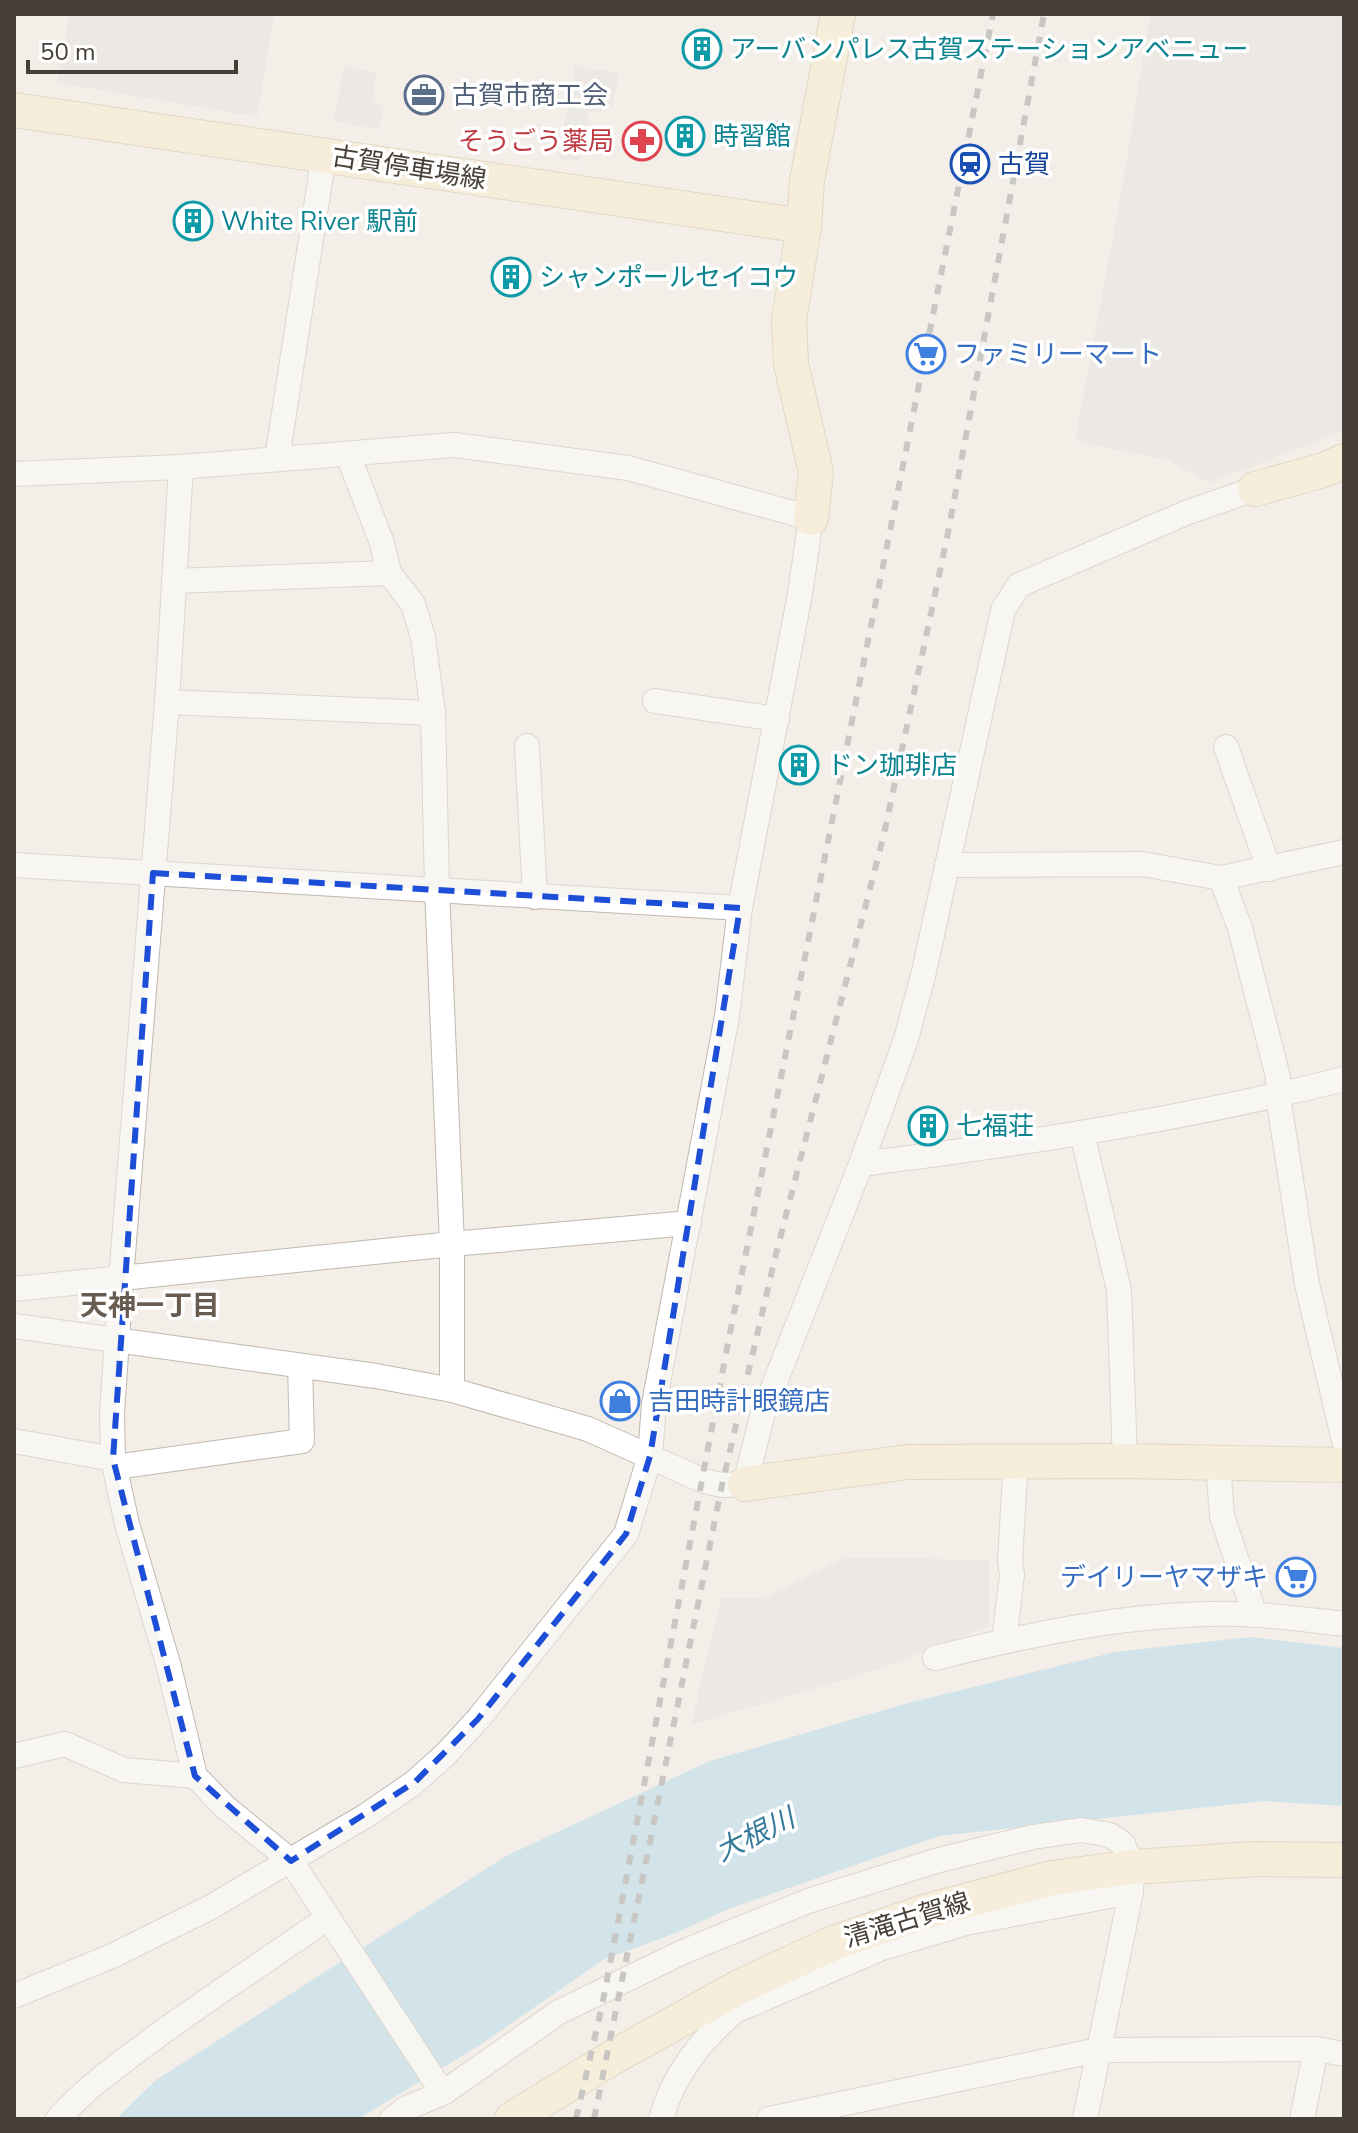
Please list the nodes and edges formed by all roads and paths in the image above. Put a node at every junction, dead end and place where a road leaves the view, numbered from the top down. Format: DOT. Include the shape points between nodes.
graph roads {
  1 [pos="838,14"];
  2 [pos="14,110"];
  3 [pos="324,155"];
  4 [pos="804,226"];
  5 [pos="348,455"];
  6 [pos="277,459"];
  7 [pos="1344,461"];
  8 [pos="181,467"];
  9 [pos="14,474"];
  10 [pos="1255,489"];
  11 [pos="811,518"];
  12 [pos="389,573"];
  13 [pos="174,581"];
  14 [pos="655,701"];
  15 [pos="167,702"];
  16 [pos="433,713"];
  17 [pos="777,719"];
  18 [pos="527,746"];
  19 [pos="1226,747"];
  20 [pos="1344,852"];
  21 [pos="14,865"];
  22 [pos="947,865"];
  23 [pos="1269,869"];
  24 [pos="153,873"];
  25 [pos="1221,878"];
  26 [pos="437,888"];
  27 [pos="535,897"];
  28 [pos="740,908"];
  29 [pos="1344,1079"];
  30 [pos="1278,1096"];
  31 [pos="1082,1133"];
  32 [pos="861,1164"];
  33 [pos="689,1223"];
  34 [pos="452,1244"];
  35 [pos="121,1279"];
  36 [pos="14,1289"];
  37 [pos="14,1326"];
  38 [pos="118,1340"];
  39 [pos="300,1366"];
  40 [pos="452,1390"];
  41 [pos="14,1441"];
  42 [pos="1344,1441"];
  43 [pos="650,1456"];
  44 [pos="1016,1461"];
  45 [pos="1125,1461"];
  46 [pos="114,1463"];
  47 [pos="1218,1463"];
  48 [pos="1344,1465"];
  49 [pos="745,1484"];
  50 [pos="1255,1615"];
  51 [pos="1344,1624"];
  52 [pos="1004,1641"];
  53 [pos="935,1658"];
  54 [pos="14,1756"];
  55 [pos="195,1776"];
  56 [pos="1344,1860"];
  57 [pos="291,1861"];
  58 [pos="1132,1880"];
  59 [pos="328,1918"];
  60 [pos="14,1996"];
  61 [pos="1316,2049"];
  62 [pos="1098,2050"];
  63 [pos="1344,2054"];
  64 [pos="437,2085"];
  65 [pos="873,2108"];
  66 [pos="58,2119"];
  67 [pos="392,2119"];
  68 [pos="512,2119"];
  69 [pos="661,2119"];
  70 [pos="769,2119"];
  71 [pos="1085,2119"];
  72 [pos="1302,2119"];
  1 -- 4 [label="main road" via="807,181"];
  2 -- 3 [label="main road, 古賀停車場線"];
  3 -- 4 [label="main road, 古賀停車場線"];
  3 -- 6 [label="street"];
  4 -- 11 [label="main road" via="789,320 791,364 816,472"];
  5 -- 6 [label="street"];
  5 -- 11 [label="street" via="454,445 489,448 628,468"];
  5 -- 12 [label="street"];
  6 -- 8 [label="street"];
  7 -- 10 [label="main road"];
  8 -- 9 [label="street"];
  8 -- 13 [label="street"];
  10 -- 22 [label="street" via="1019,585 1003,610"];
  11 -- 17 [label="street"];
  12 -- 13 [label="street"];
  12 -- 16 [label="street" via="413,604"];
  13 -- 15 [label="street"];
  14 -- 17 [label="street"];
  15 -- 16 [label="street"];
  15 -- 24 [label="street"];
  16 -- 26 [label="street"];
  17 -- 28 [label="street"];
  18 -- 27 [label="street"];
  19 -- 23 [label="street"];
  20 -- 23 [label="street"];
  21 -- 24 [label="street"];
  22 -- 25 [label="street" via="1142,864"];
  22 -- 32 [label="street" via="906,1039"];
  23 -- 25 [label="street"];
  24 -- 26 [label="street"];
  24 -- 35 [label="street"];
  25 -- 30 [label="street" via="1240,928 1278,1077"];
  26 -- 27 [label="street"];
  26 -- 34 [label="street"];
  27 -- 28 [label="street"];
  28 -- 33 [label="street" via="727,1016"];
  29 -- 30 [label="street"];
  30 -- 31 [label="street"];
  30 -- 42 [label="street" via="1307,1284"];
  31 -- 32 [label="street"];
  31 -- 45 [label="street" via="1119,1290"];
  32 -- 49 [label="street" via="763,1413"];
  33 -- 34 [label="street"];
  33 -- 43 [label="street" via="654,1404"];
  34 -- 35 [label="street"];
  34 -- 40 [label="street"];
  35 -- 36 [label="street"];
  35 -- 38 [label="street"];
  37 -- 38 [label="street"];
  38 -- 39 [label="street"];
  38 -- 46 [label="street"];
  39 -- 40 [label="street"];
  39 -- 46 [label="street" via="302,1441"];
  40 -- 43 [label="street" via="588,1429"];
  41 -- 46 [label="street"];
  43 -- 49 [label="street" via="704,1481"];
  43 -- 57 [label="street" via="626,1534 478,1719 415,1782"];
  44 -- 45 [label="main road"];
  44 -- 49 [label="main road" via="908,1462"];
  44 -- 52 [label="street"];
  45 -- 47 [label="main road"];
  46 -- 55 [label="street"];
  47 -- 48 [label="main road"];
  47 -- 50 [label="street" via="1222,1516"];
  50 -- 51 [label="street"];
  50 -- 52 [label="street" via="1117,1620"];
  52 -- 53 [label="street"];
  54 -- 55 [label="street" via="65,1744 124,1770"];
  55 -- 57 [label="street"];
  56 -- 58 [label="main road, 清滝古賀線" via="1255,1859"];
  57 -- 59 [label="street"];
  57 -- 60 [label="street" via="112,1956"];
  58 -- 62 [label="street"];
  58 -- 64 [label="street" via="1123,1844 1110,1835 1081,1830 939,1860 808,1901 685,1951 559,2012"];
  58 -- 68 [label="main road, 清滝古賀線" via="1052,1878 836,1942 728,1994"];
  58 -- 69 [label="street" via="882,1948 735,2011 687,2062"];
  59 -- 64 [label="street"];
  59 -- 66 [label="street" via="131,2055"];
  61 -- 62 [label="street"];
  61 -- 63 [label="street"];
  61 -- 72 [label="street"];
  62 -- 65 [label="street"];
  62 -- 71 [label="street"];
  64 -- 67 [label="street"];
  65 -- 70 [label="street"];
}
